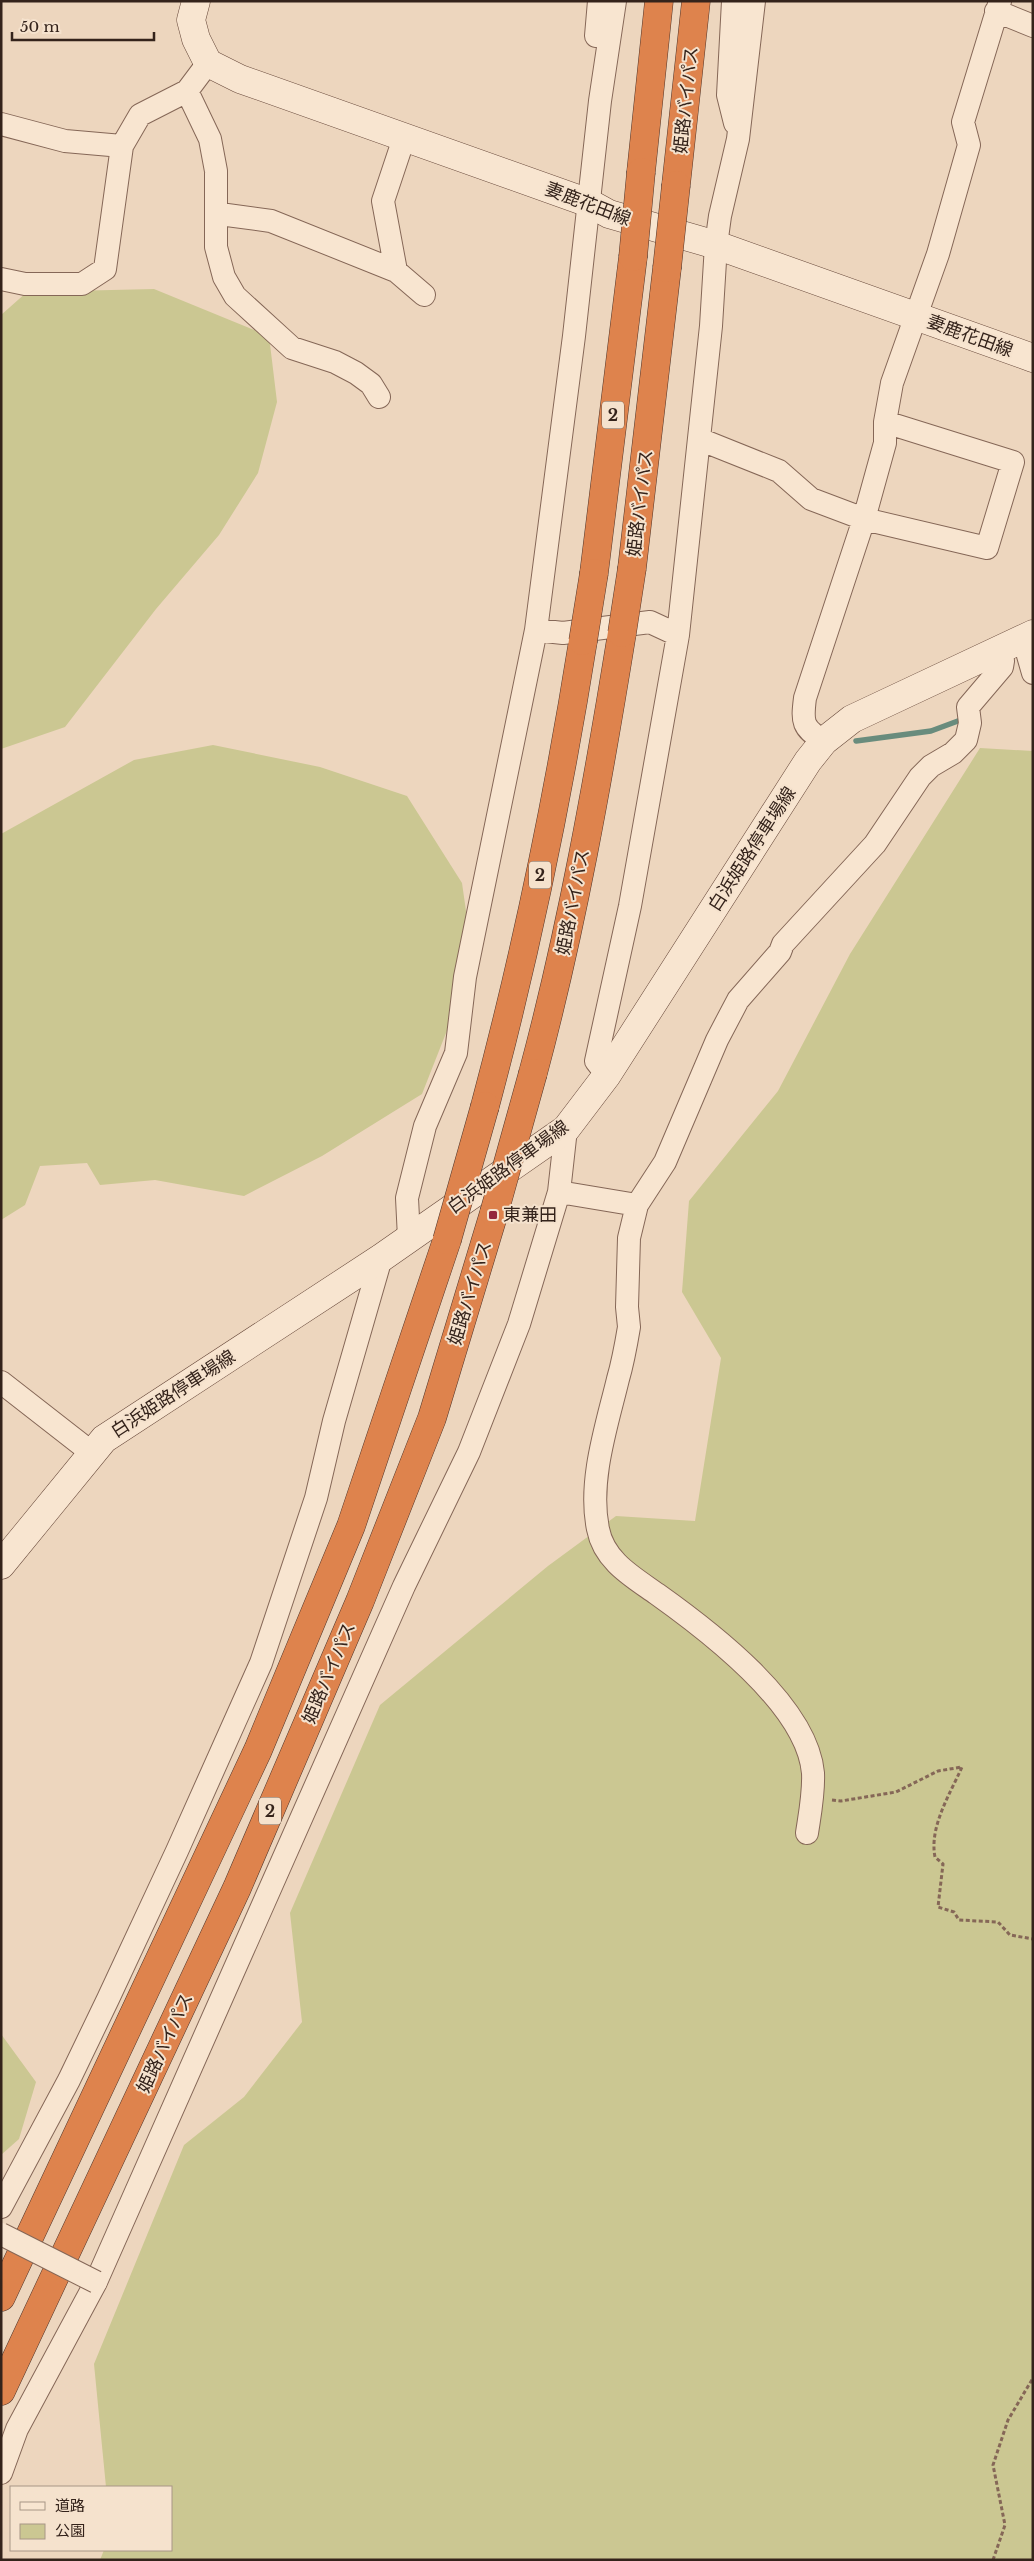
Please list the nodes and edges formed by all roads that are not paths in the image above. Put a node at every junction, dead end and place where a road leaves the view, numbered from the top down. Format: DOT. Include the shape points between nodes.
graph roads {
  1 [pos="196,1"];
  2 [pos="599,1"];
  3 [pos="616,1"];
  4 [pos="659,1"];
  5 [pos="696,1"];
  6 [pos="733,1"];
  7 [pos="754,1"];
  8 [pos="998,6"];
  9 [pos="1033,26"];
  10 [pos="208,63"];
  11 [pos="186,91"];
  12 [pos="600,101"];
  13 [pos="1,124"];
  14 [pos="404,138"];
  15 [pos="738,139"];
  16 [pos="122,146"];
  17 [pos="589,203"];
  18 [pos="227,215"];
  19 [pos="716,246"];
  20 [pos="396,271"];
  21 [pos="1,279"];
  22 [pos="424,295"];
  23 [pos="916,316"];
  24 [pos="1033,358"];
  25 [pos="379,397"];
  26 [pos="885,422"];
  27 [pos="699,439"];
  28 [pos="864,519"];
  29 [pos="536,630"];
  30 [pos="678,635"];
  31 [pos="999,650"];
  32 [pos="1029,653"];
  33 [pos="824,741"];
  34 [pos="608,1075"];
  35 [pos="566,1129"];
  36 [pos="559,1192"];
  37 [pos="638,1205"];
  38 [pos="409,1238"];
  39 [pos="381,1258"];
  40 [pos="1,1382"];
  41 [pos="92,1453"];
  42 [pos="1,1565"];
  43 [pos="807,1833"];
  44 [pos="1,2206"];
  45 [pos="1,2234"];
  46 [pos="96,2282"];
  47 [pos="1,2297"];
  48 [pos="1,2390"];
  49 [pos="1,2472"];
  1 -- 10 [label="main road" via="191,20"];
  2 -- 12 [label="street" via="593,56"];
  3 -- 12 [label="street"];
  4 -- 47 [label="highway, 姫路バイパス / 2, bridge" via="594,573 565,754 515,994 447,1240 351,1526 258,1750"];
  5 -- 48 [label="highway, 姫路バイパス / 2, bridge" via="632,568 602,755 558,982 494,1213 432,1418 360,1601 237,1888"];
  6 -- 15 [label="street" via="728,95"];
  7 -- 15 [label="street"];
  8 -- 9 [label="street"];
  8 -- 23 [label="street" via="963,122 969,145 938,254"];
  10 -- 11 [label="street"];
  10 -- 14 [label="main road, 妻鹿花田線" via="240,80"];
  11 -- 16 [label="street" via="140,115"];
  11 -- 25 [label="street" via="210,139 216,171 216,247 224,278 235,296 292,348 335,362 371,384"];
  12 -- 17 [label="street"];
  13 -- 16 [label="street" via="65,141"];
  14 -- 17 [label="main road, 妻鹿花田線"];
  14 -- 20 [label="street" via="382,201"];
  15 -- 19 [label="street"];
  16 -- 21 [label="street" via="105,269 82,284 25,284"];
  17 -- 19 [label="main road, 妻鹿花田線" via="609,214"];
  17 -- 29 [label="street"];
  18 -- 20 [label="street" via="271,221"];
  19 -- 23 [label="main road, 妻鹿花田線"];
  19 -- 27 [label="street"];
  20 -- 22 [label="street"];
  23 -- 24 [label="main road, 妻鹿花田線"];
  23 -- 26 [label="street" via="892,383"];
  26 -- 28 [label="street" via="885,443"];
  26 -- 28 [label="street" via="1013,462 988,548"];
  27 -- 28 [label="street" via="779,471 811,498"];
  27 -- 30 [label="street"];
  28 -- 33 [label="street" via="805,698 803,718 809,732"];
  29 -- 30 [label="street" via="563,633 650,622"];
  29 -- 38 [label="street" via="465,977 456,1053 425,1126 407,1198"];
  30 -- 34 [label="street" via="630,906 596,1061"];
  31 -- 32 [label="main road, 白浜姫路停車場線"];
  31 -- 33 [label="main road, 白浜姫路停車場線" via="852,719"];
  31 -- 37 [label="street" via="1002,667 969,715 966,740 920,777 875,844 783,944 780,952 738,1000 665,1162"];
  33 -- 34 [label="main road, 白浜姫路停車場線" via="808,761"];
  34 -- 35 [label="main road, 白浜姫路停車場線"];
  35 -- 36 [label="street"];
  35 -- 38 [label="main road, 白浜姫路停車場線"];
  36 -- 37 [label="street"];
  36 -- 46 [label="street" via="519,1324 473,1442 404,1586"];
  37 -- 43 [label="street" via="629,1238 629,1327 598,1465 598,1529 613,1560 716,1638 752,1670 791,1719 807,1748 812,1772 813,1796"];
  38 -- 39 [label="main road, 白浜姫路停車場線"];
  39 -- 41 [label="main road, 白浜姫路停車場線" via="104,1439"];
  39 -- 44 [label="street" via="334,1420 316,1498 261,1663 108,1999 69,2080"];
  40 -- 41 [label="street"];
  41 -- 42 [label="main road, 白浜姫路停車場線"];
  45 -- 46 [label="street, bridge"];
  46 -- 49 [label="street" via="18,2428"];
}
